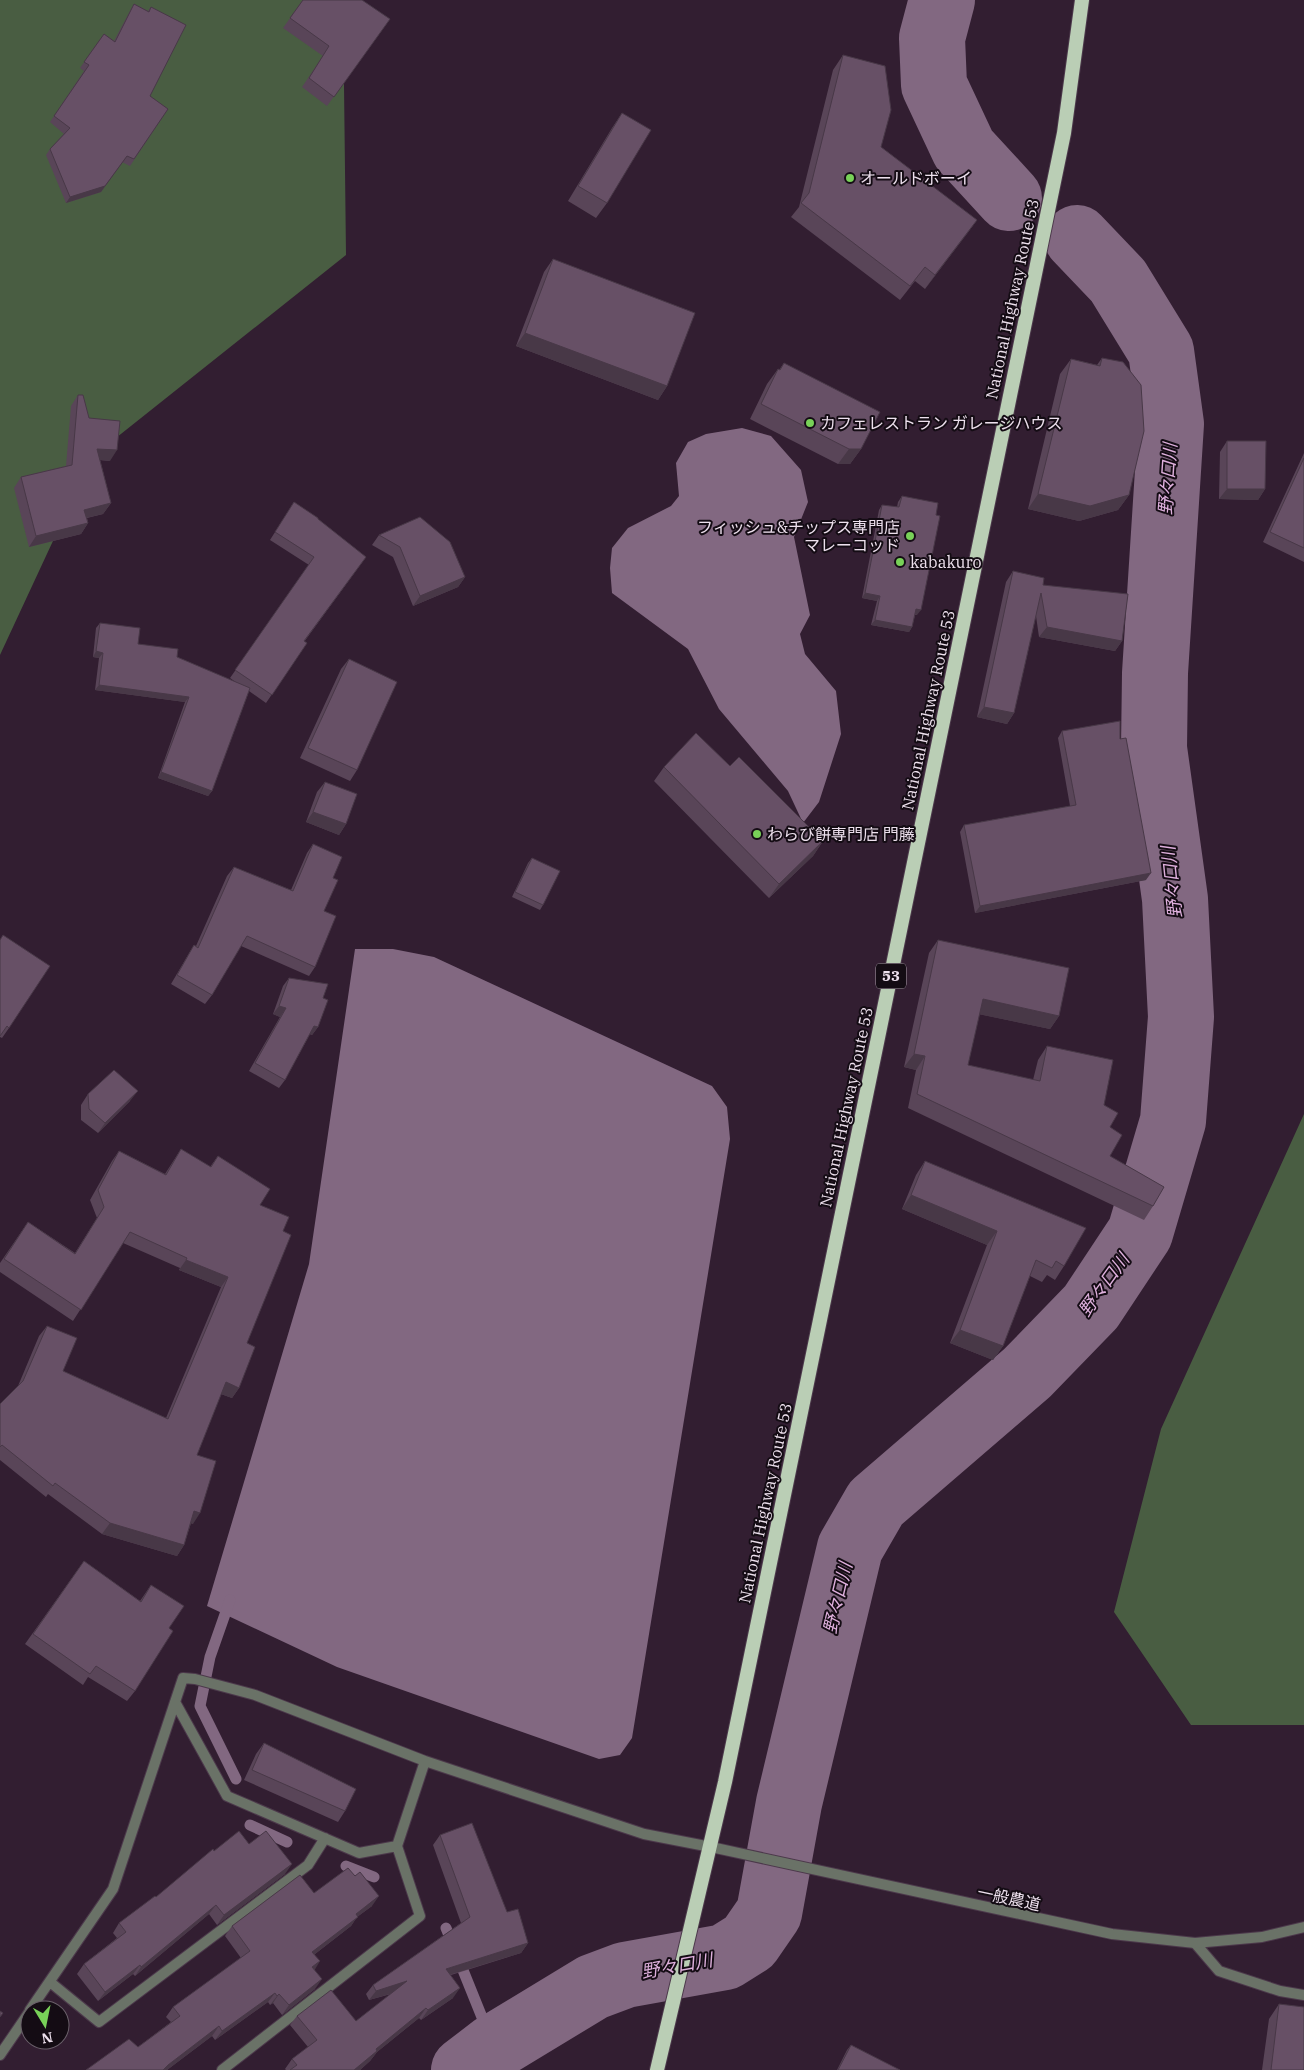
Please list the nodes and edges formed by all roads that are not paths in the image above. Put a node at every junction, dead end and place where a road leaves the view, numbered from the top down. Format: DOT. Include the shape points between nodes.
graph roads {
  1 [pos="1082,0"];
  2 [pos="175,1702"];
  3 [pos="425,1761"];
  4 [pos="324,1838"];
  5 [pos="397,1846"];
  6 [pos="711,1847"];
  7 [pos="1304,1927"];
  8 [pos="1195,1943"];
  9 [pos="50,1982"];
  10 [pos="1304,1995"];
  11 [pos="37,2000"];
  12 [pos="20,2025"];
  13 [pos="0,2055"];
  14 [pos="222,2070"];
  15 [pos="657,2070"];
  1 -- 6 [label="highway, National Highway Route 53 / 53" via="1064,133"];
  2 -- 3 [label="street, 一般農道" via="183,1678 195,1679 255,1695"];
  2 -- 4 [label="street" via="227,1796"];
  2 -- 9 [label="street" via="113,1888"];
  3 -- 5 [label="street"];
  3 -- 6 [label="street, 一般農道" via="644,1834"];
  4 -- 5 [label="street" via="359,1853"];
  4 -- 9 [label="street" via="308,1865 99,2022"];
  5 -- 14 [label="street" via="420,1916"];
  6 -- 8 [label="street, 一般農道" via="1066,1926"];
  6 -- 15 [label="highway, National Highway Route 53 / 53"];
  7 -- 8 [label="street, 一般農道" via="1262,1937"];
  8 -- 10 [label="street" via="1219,1971 1280,1991"];
  9 -- 11 [label="street"];
  12 -- 13 [label="street"];
}
